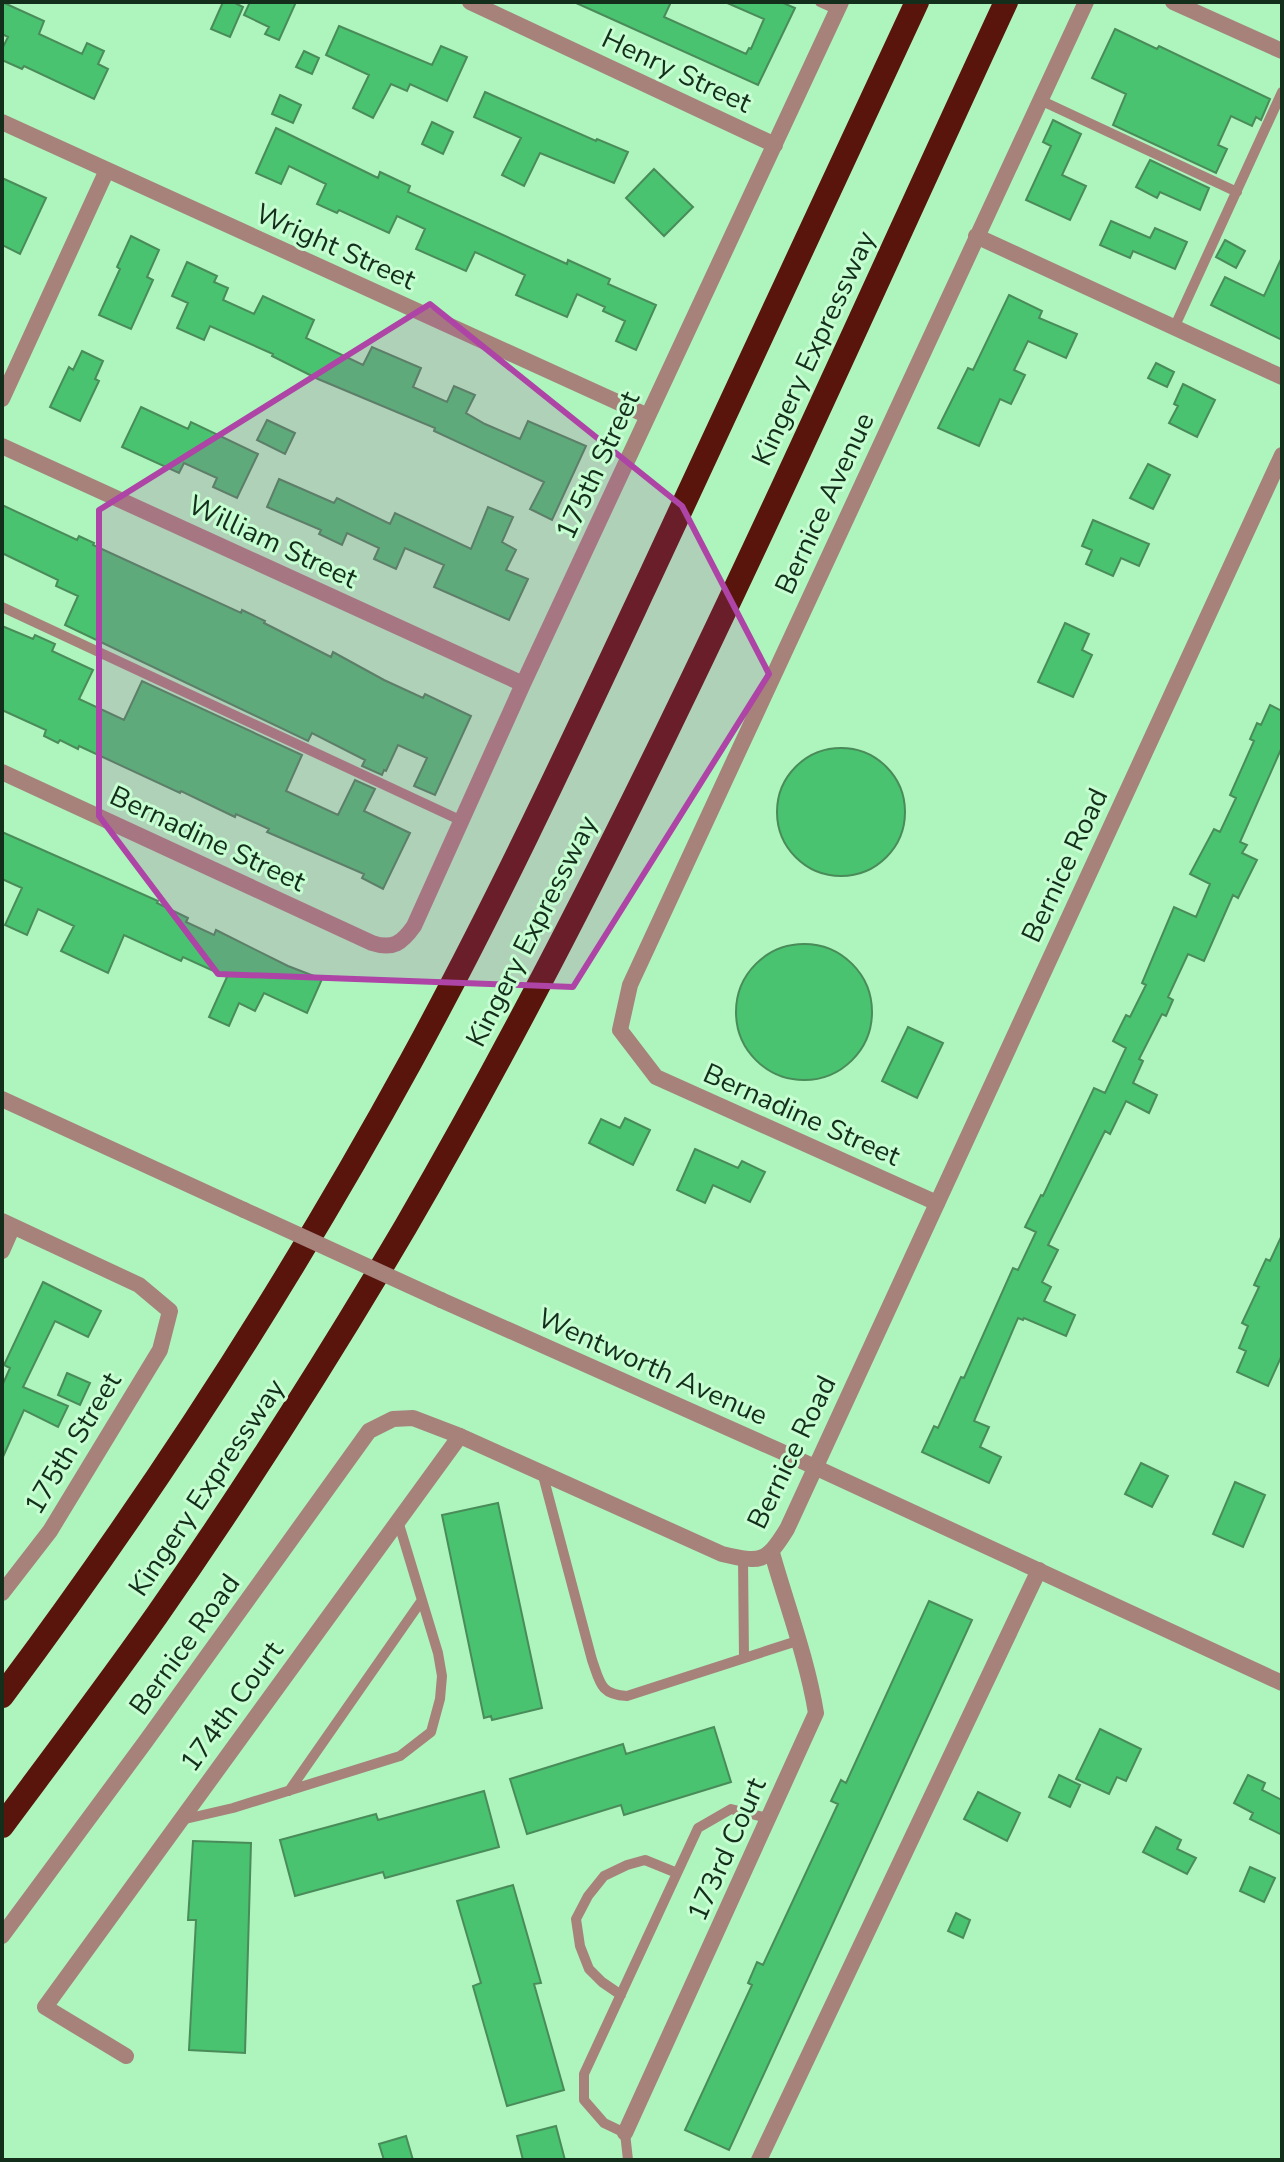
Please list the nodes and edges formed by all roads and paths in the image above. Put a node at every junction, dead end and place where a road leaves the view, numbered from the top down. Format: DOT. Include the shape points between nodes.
graph roads {
  1 [pos="470,2"];
  2 [pos="820,2"];
  3 [pos="917,2"];
  4 [pos="1006,2"];
  5 [pos="1086,2"];
  6 [pos="1173,2"];
  7 [pos="840,6"];
  8 [pos="1282,51"];
  9 [pos="1282,92"];
  10 [pos="1040,100"];
  11 [pos="2,122"];
  12 [pos="775,145"];
  13 [pos="107,170"];
  14 [pos="1237,192"];
  15 [pos="976,236"];
  16 [pos="1174,328"];
  17 [pos="1282,377"];
  18 [pos="2,399"];
  19 [pos="648,416"];
  20 [pos="2,446"];
  21 [pos="1282,455"];
  22 [pos="2,607"];
  23 [pos="523,684"];
  24 [pos="2,772"];
  25 [pos="462,821"];
  26 [pos="394,946"];
  27 [pos="620,1030"];
  28 [pos="2,1099"];
  29 [pos="937,1203"];
  30 [pos="8,1224"];
  31 [pos="2,1251"];
  32 [pos="460,1436"];
  33 [pos="814,1467"];
  34 [pos="542,1472"];
  35 [pos="398,1521"];
  36 [pos="772,1553"];
  37 [pos="743,1558"];
  38 [pos="1039,1570"];
  39 [pos="2,1593"];
  40 [pos="422,1600"];
  41 [pos="797,1641"];
  42 [pos="744,1658"];
  43 [pos="1282,1683"];
  44 [pos="2,1696"];
  45 [pos="289,1791"];
  46 [pos="768,1818"];
  47 [pos="181,1820"];
  48 [pos="2,1826"];
  49 [pos="677,1873"];
  50 [pos="2,1936"];
  51 [pos="621,1995"];
  52 [pos="126,2056"];
  53 [pos="625,2133"];
  54 [pos="628,2160"];
  55 [pos="759,2160"];
  1 -- 12 [label="street, Henry Street"];
  2 -- 7 [label="lane"];
  3 -- 44 [label="highway, Kingery Expressway" via="575,735 411,1060 238,1355"];
  4 -- 48 [label="highway, Kingery Expressway" via="711,638 483,1088 303,1395 155,1617"];
  5 -- 10 [label="street, Bernice Avenue"];
  6 -- 8 [label="street"];
  7 -- 12 [label="street, 175th Street"];
  9 -- 14 [label="lane"];
  10 -- 14 [label="lane"];
  10 -- 15 [label="street, Bernice Avenue"];
  11 -- 13 [label="street, Wright Street"];
  12 -- 19 [label="street, 175th Street"];
  13 -- 18 [label="street"];
  13 -- 19 [label="street, Wright Street"];
  14 -- 16 [label="lane"];
  15 -- 16 [label="street"];
  15 -- 27 [label="street, Bernice Avenue" via="630,985"];
  16 -- 17 [label="street"];
  19 -- 23 [label="street, 175th Street"];
  20 -- 23 [label="street, William Street"];
  21 -- 29 [label="street, Bernice Road"];
  22 -- 25 [label="lane"];
  23 -- 25 [label="street, 175th Street"];
  24 -- 26 [label="street, Bernadine Street" via="372,943"];
  25 -- 26 [label="street, 175th Street" via="414,926"];
  27 -- 29 [label="street, Bernadine Street" via="656,1077"];
  28 -- 33 [label="street, Wentworth Avenue, bridge"];
  29 -- 33 [label="street, Bernice Road"];
  30 -- 31 [label="street"];
  30 -- 39 [label="street, 175th Street" via="139,1285 170,1311 160,1350 50,1531"];
  32 -- 34 [label="street, Bernice Road"];
  32 -- 35 [label="street, 174th Court"];
  32 -- 50 [label="street, Bernice Road" via="413,1418 393,1419 369,1431"];
  33 -- 36 [label="street, Bernice Road"];
  33 -- 38 [label="street, Wentworth Avenue"];
  34 -- 37 [label="street, Bernice Road" via="722,1554"];
  34 -- 42 [label="lane" via="592,1660 605,1690 627,1696"];
  35 -- 40 [label="lane"];
  35 -- 47 [label="street, 174th Court"];
  36 -- 37 [label="street, Bernice Road"];
  36 -- 41 [label="street, 173rd Court"];
  37 -- 42 [label="lane"];
  38 -- 43 [label="street, Wentworth Avenue"];
  38 -- 55 [label="street"];
  40 -- 45 [label="lane"];
  40 -- 45 [label="lane" via="442,1676 431,1732 400,1756"];
  41 -- 42 [label="lane"];
  41 -- 46 [label="street, 173rd Court" via="816,1713"];
  45 -- 47 [label="lane"];
  46 -- 49 [label="lane" via="731,1809 698,1828"];
  46 -- 53 [label="street, 173rd Court"];
  47 -- 52 [label="street, 174th Court" via="45,2007"];
  49 -- 51 [label="lane"];
  49 -- 51 [label="lane" via="645,1860 616,1870 604,1876 576,1919 589,1969"];
  51 -- 53 [label="lane" via="584,2074 584,2100 604,2123"];
  53 -- 54 [label="lane"];
}
